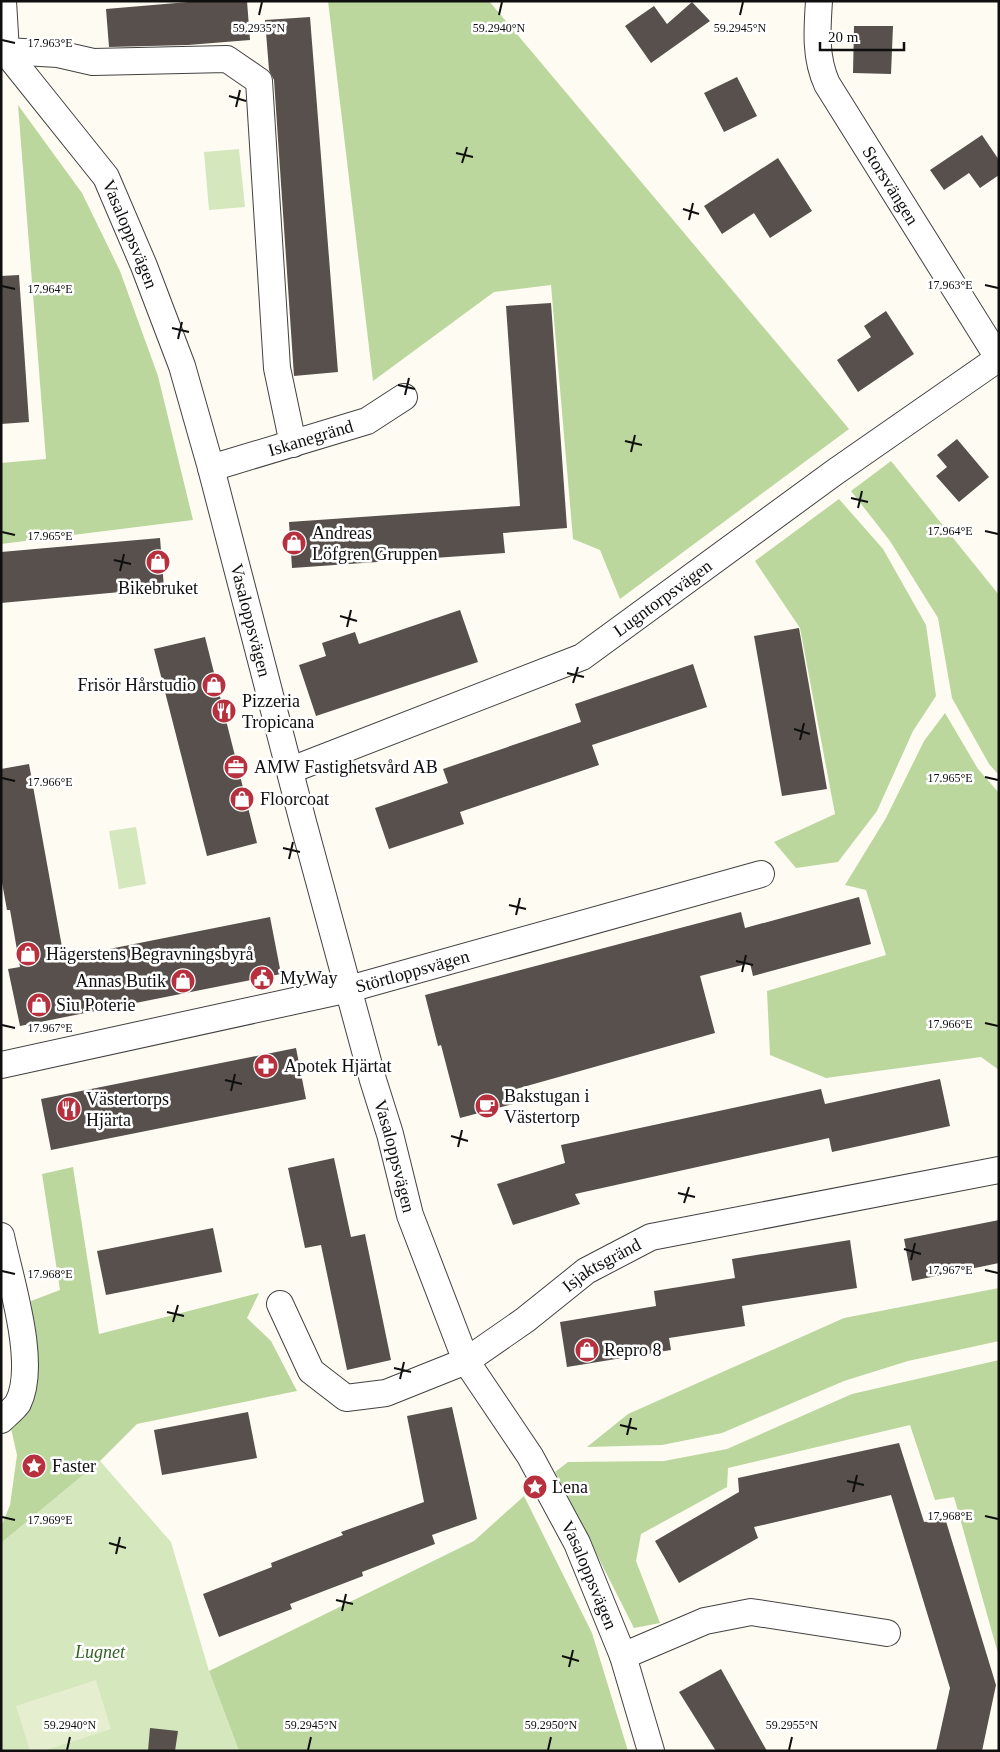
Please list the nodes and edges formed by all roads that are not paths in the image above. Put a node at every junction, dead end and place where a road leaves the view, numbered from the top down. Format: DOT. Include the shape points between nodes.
graph roads {
  1 [pos="2,1"];
  2 [pos="818,1"];
  3 [pos="4,49"];
  4 [pos="999,358"];
  5 [pos="404,397"];
  6 [pos="293,444"];
  7 [pos="211,468"];
  8 [pos="291,770"];
  9 [pos="761,874"];
  10 [pos="349,989"];
  11 [pos="1,1065"];
  12 [pos="999,1170"];
  13 [pos="1,1236"];
  14 [pos="280,1304"];
  15 [pos="466,1361"];
  16 [pos="1,1420"];
  17 [pos="887,1633"];
  18 [pos="623,1656"];
  19 [pos="651,1751"];
  1 -- 3 [label="street"];
  2 -- 4 [label="street, Storsvängen" via="818,54 827,84"];
  3 -- 6 [label="street" via="58,54 93,62 227,59 258,82 277,368"];
  3 -- 7 [label="street, Vasaloppsvägen" via="106,177 182,366"];
  4 -- 8 [label="street, Lugntorpsvägen" via="827,478 582,658"];
  5 -- 6 [label="street, Iskanegränd" via="367,421"];
  6 -- 7 [label="street, Iskanegränd"];
  7 -- 8 [label="street, Vasaloppsvägen"];
  8 -- 10 [label="street, Vasaloppsvägen"];
  9 -- 10 [label="street, Störtloppsvägen"];
  10 -- 11 [label="street, Störtloppsvägen"];
  10 -- 15 [label="street, Vasaloppsvägen" via="410,1215"];
  12 -- 15 [label="street, Isjaktsgränd" via="651,1237 586,1271 525,1320"];
  13 -- 16 [label="street" via="26,1370 17,1404"];
  14 -- 15 [label="street, Isjaktsgränd" via="311,1371 346,1398 386,1393"];
  15 -- 18 [label="street, Vasaloppsvägen" via="530,1456 577,1543"];
  17 -- 18 [label="street" via="751,1612 705,1621"];
  18 -- 19 [label="street, Vasaloppsvägen"];
}
